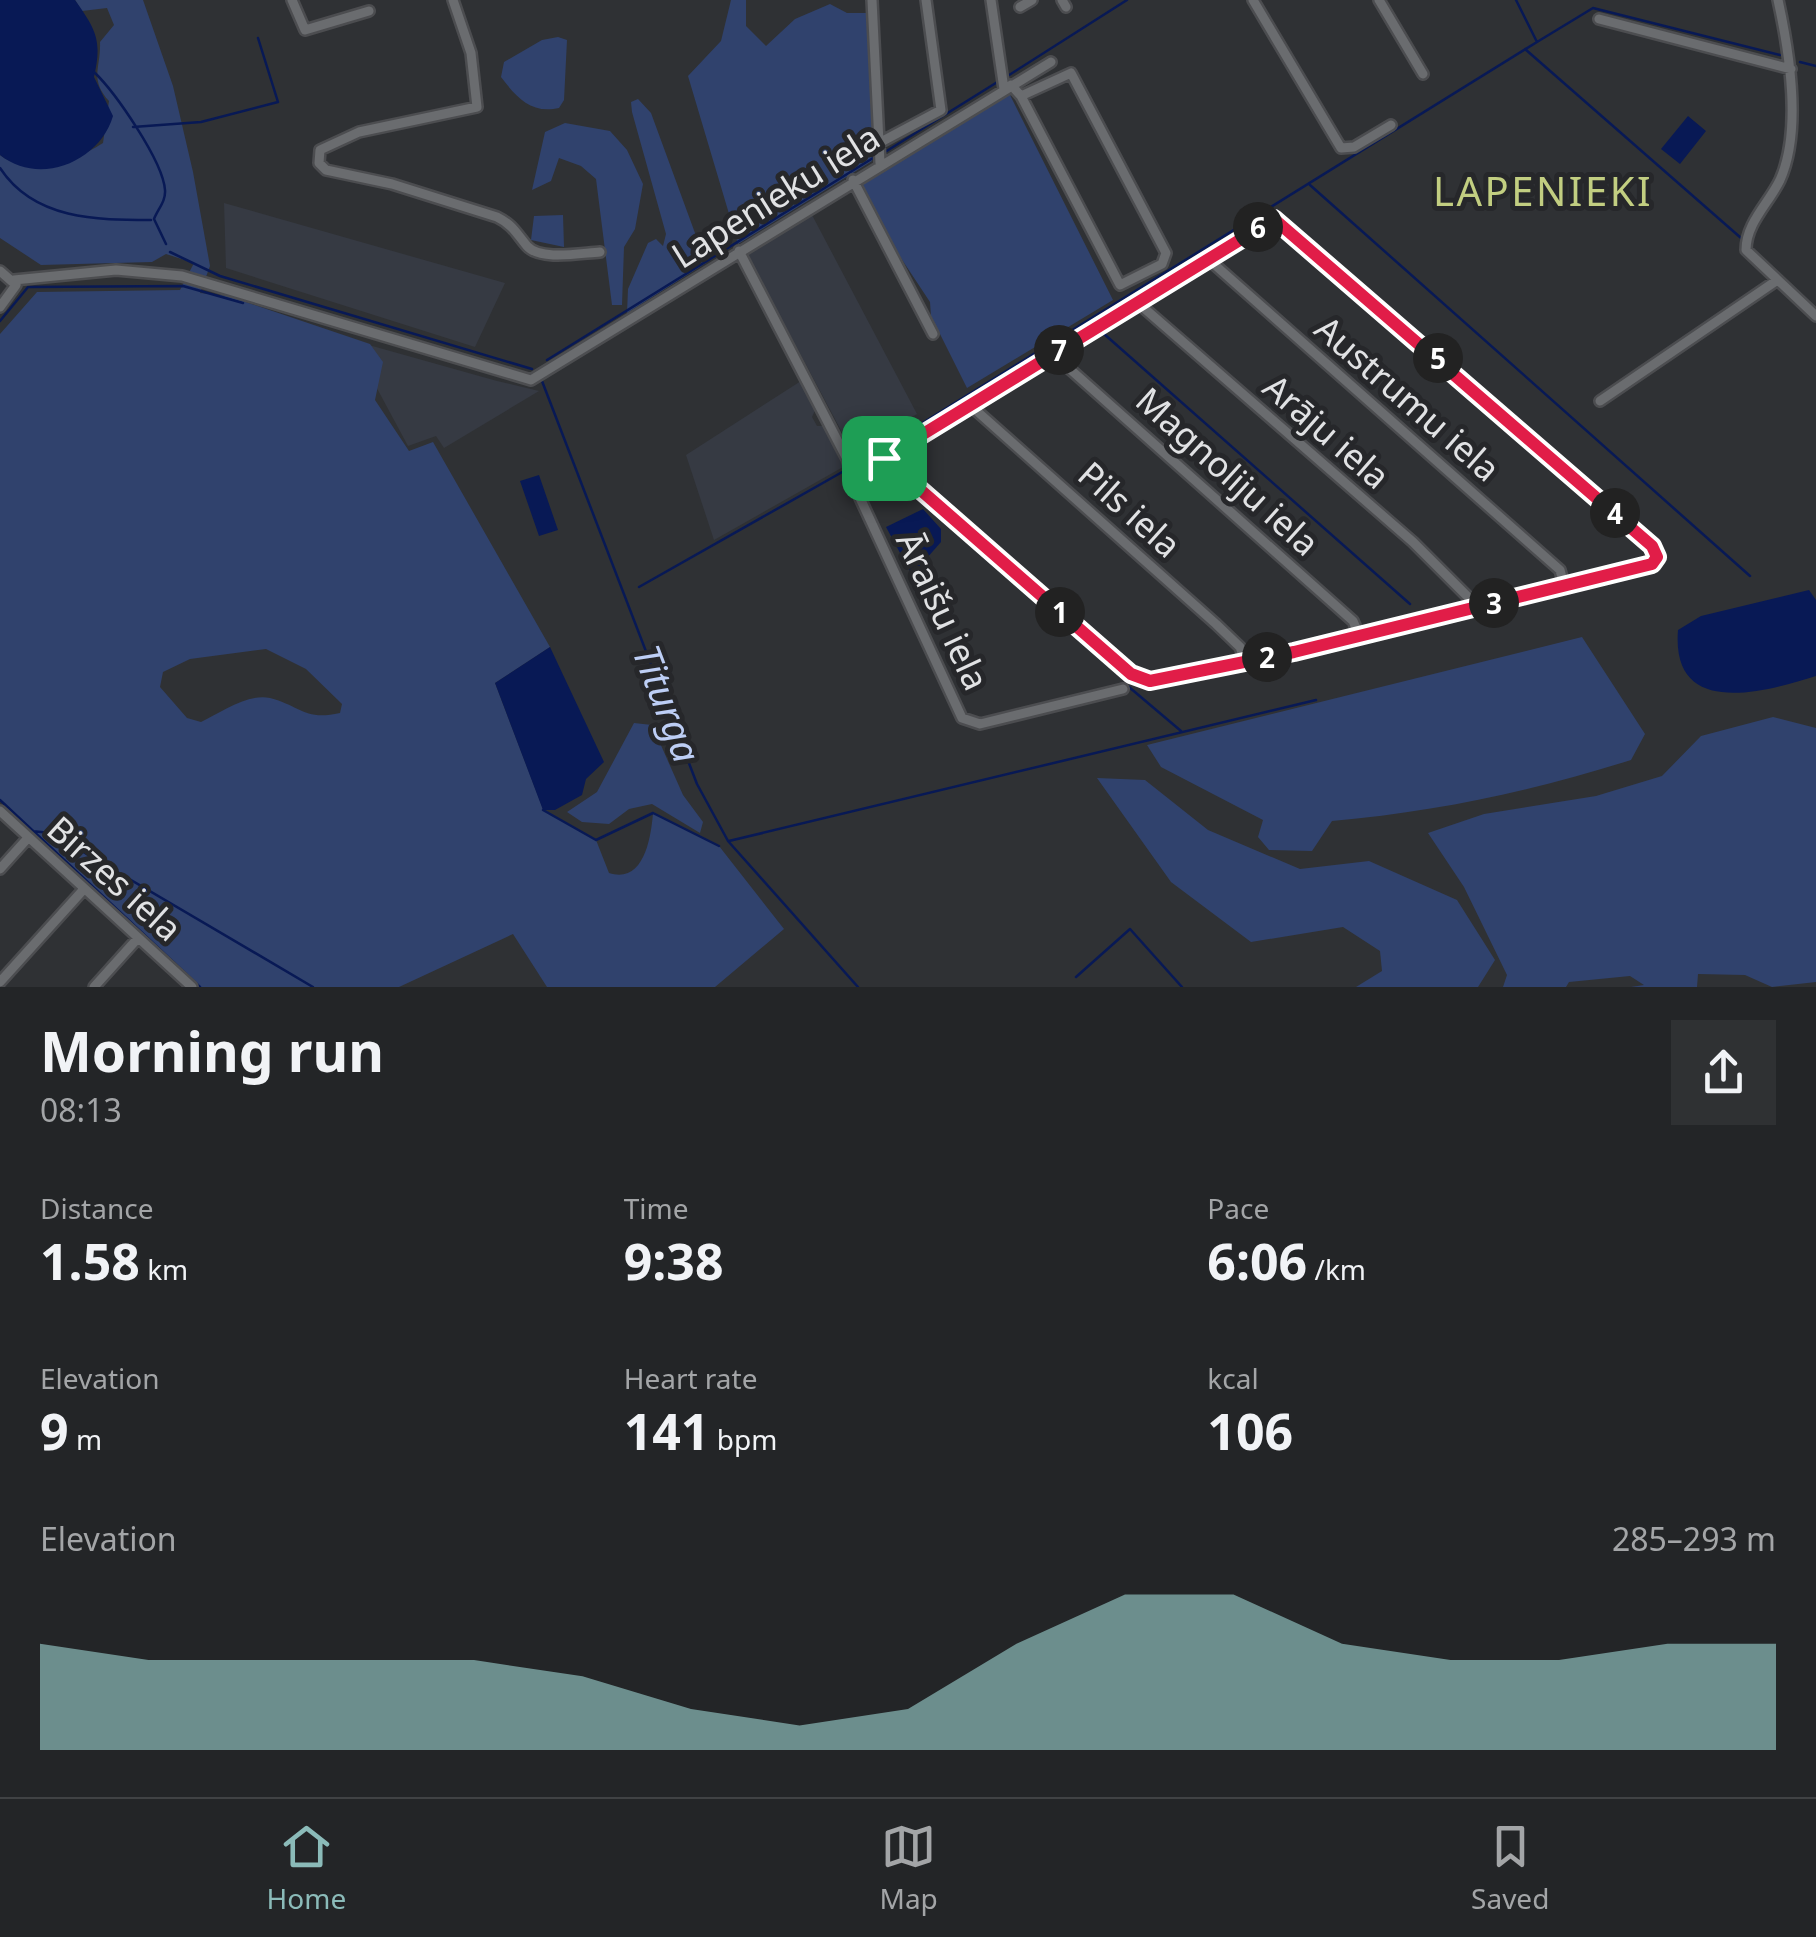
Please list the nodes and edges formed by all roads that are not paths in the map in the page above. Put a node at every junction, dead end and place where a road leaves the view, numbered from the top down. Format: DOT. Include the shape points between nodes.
graph roads {
  1 [pos="292,0"];
  2 [pos="453,0"];
  3 [pos="872,0"];
  4 [pos="926,0"];
  5 [pos="991,0"];
  6 [pos="1032,0"];
  7 [pos="1253,0"];
  8 [pos="1379,0"];
  9 [pos="1778,0"];
  10 [pos="1020,7"];
  11 [pos="369,11"];
  12 [pos="1599,19"];
  13 [pos="1051,62"];
  14 [pos="1791,69"];
  15 [pos="1423,74"];
  16 [pos="1007,87"];
  17 [pos="1020,96"];
  18 [pos="1391,125"];
  19 [pos="879,144"];
  20 [pos="880,164"];
  21 [pos="853,180"];
  22 [pos="738,251"];
  23 [pos="600,252"];
  24 [pos="1207,258"];
  25 [pos="0,270"];
  26 [pos="1776,280"];
  27 [pos="15,283"];
  28 [pos="1137,302"];
  29 [pos="0,307"];
  30 [pos="1816,316"];
  31 [pos="933,334"];
  32 [pos="1053,354"];
  33 [pos="1600,402"];
  34 [pos="970,404"];
  35 [pos="884,458"];
  36 [pos="852,474"];
  37 [pos="1564,584"];
  38 [pos="1477,606"];
  39 [pos="1359,635"];
  40 [pos="1245,661"];
  41 [pos="1123,690"];
  42 [pos="0,811"];
  43 [pos="27,838"];
  44 [pos="0,869"];
  45 [pos="84,889"];
  46 [pos="138,938"];
  47 [pos="0,982"];
  48 [pos="94,987"];
  49 [pos="192,987"];
  1 -- 11 [label="street" via="304,30"];
  2 -- 23 [label="street" via="471,53 477,107 359,132 320,150 319,163 497,217 512,225 528,249"];
  3 -- 19 [label="street"];
  4 -- 19 [label="street" via="941,110"];
  5 -- 16 [label="street"];
  6 -- 10 [label="street"];
  7 -- 18 [label="street" via="1341,148 1354,148"];
  8 -- 15 [label="street"];
  9 -- 14 [label="street"];
  12 -- 14 [label="street"];
  13 -- 16 [label="street, Lapenieku iela"];
  14 -- 26 [label="street" via="1781,178 1746,244"];
  16 -- 17 [label="street"];
  16 -- 20 [label="street, Lapenieku iela"];
  17 -- 17 [label="street" via="1120,285 1162,264 1166,252 1071,73"];
  19 -- 20 [label="street"];
  20 -- 21 [label="street, Lapenieku iela"];
  21 -- 22 [label="street, Lapenieku iela"];
  21 -- 31 [label="street"];
  22 -- 27 [label="street, Lapenieku iela" via="531,380 182,276 116,270"];
  22 -- 36 [label="street, Āraišu iela"];
  24 -- 28 [label="street"];
  24 -- 37 [label="street, Austrumu iela" via="1560,570"];
  24 -- 37 [label="street" via="1274,219 1607,506 1657,557 1652,564"];
  25 -- 27 [label="street"];
  26 -- 30 [label="street"];
  26 -- 33 [label="street"];
  27 -- 29 [label="street"];
  28 -- 32 [label="street"];
  28 -- 38 [label="street, Arāju iela" via="1413,542"];
  32 -- 34 [label="street"];
  32 -- 39 [label="street, Magnoliju iela" via="1353,620"];
  34 -- 35 [label="street"];
  34 -- 40 [label="street, Pils iela" via="1216,624"];
  35 -- 36 [label="street"];
  35 -- 40 [label="street" via="1131,674 1144,680"];
  36 -- 41 [label="street, Āraišu iela" via="956,710 969,722"];
  37 -- 38 [label="street"];
  38 -- 39 [label="street"];
  39 -- 40 [label="street"];
  42 -- 43 [label="street, Birzes iela"];
  43 -- 44 [label="street"];
  43 -- 45 [label="street, Birzes iela"];
  45 -- 46 [label="street, Birzes iela"];
  45 -- 47 [label="street"];
  46 -- 48 [label="street"];
  46 -- 49 [label="street, Birzes iela"];
}
